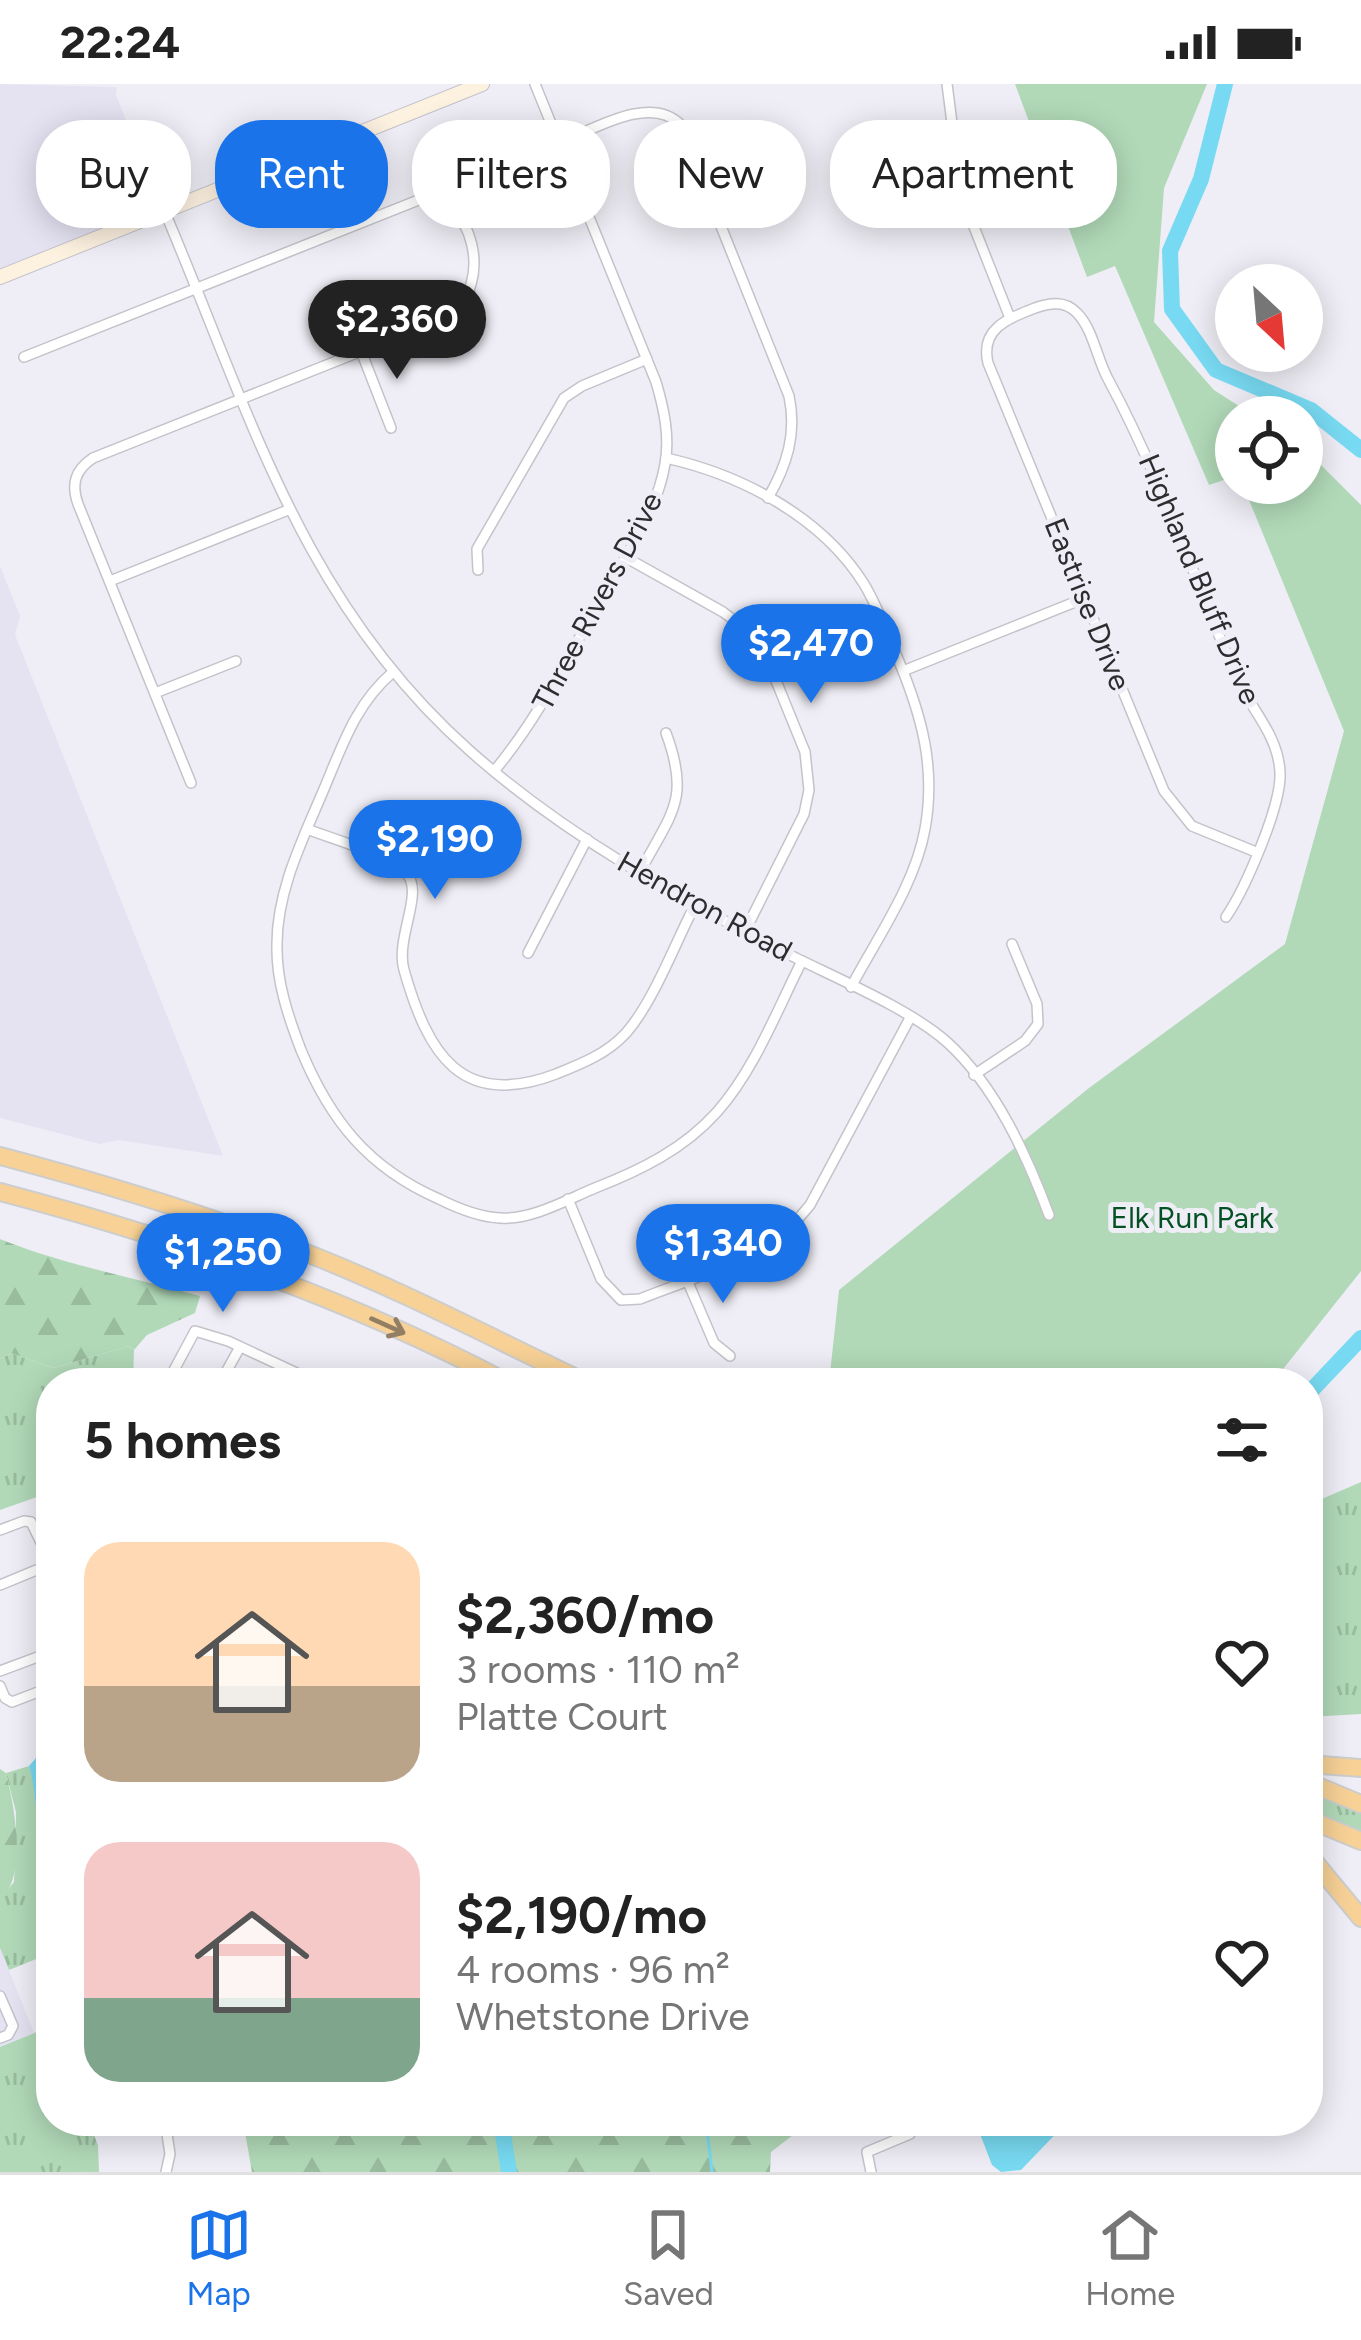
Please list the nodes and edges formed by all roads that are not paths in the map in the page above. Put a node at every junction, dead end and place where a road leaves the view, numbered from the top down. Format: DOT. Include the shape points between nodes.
graph roads {
  1 [pos="482,84"];
  2 [pos="536,84"];
  3 [pos="946,84"];
  4 [pos="550,120"];
  5 [pos="610,125"];
  6 [pos="191,199"];
  7 [pos="120,228"];
  8 [pos="171,228"];
  9 [pos="593,228"];
  10 [pos="0,277"];
  11 [pos="195,287"];
  12 [pos="1010,318"];
  13 [pos="361,351"];
  14 [pos="24,357"];
  15 [pos="646,359"];
  16 [pos="240,399"];
  17 [pos="392,428"];
  18 [pos="666,458"];
  19 [pos="768,498"];
  20 [pos="288,510"];
  21 [pos="625,556"];
  22 [pos="478,570"];
  23 [pos="110,581"];
  24 [pos="1085,598"];
  25 [pos="236,661"];
  26 [pos="903,671"];
  27 [pos="393,672"];
  28 [pos="154,693"];
  29 [pos="666,733"];
  30 [pos="495,770"];
  31 [pos="191,783"];
  32 [pos="308,829"];
  33 [pos="587,839"];
  34 [pos="1256,852"];
  35 [pos="640,872"];
  36 [pos="695,904"];
  37 [pos="1226,917"];
  38 [pos="745,931"];
  39 [pos="1012,944"];
  40 [pos="528,953"];
  41 [pos="802,961"];
  42 [pos="851,987"];
  43 [pos="910,1018"];
  44 [pos="974,1075"];
  45 [pos="0,1156"];
  46 [pos="0,1192"];
  47 [pos="568,1199"];
  48 [pos="1049,1215"];
  49 [pos="687,1280"];
  50 [pos="240,1347"];
  51 [pos="730,1356"];
  52 [pos="175,1368"];
  53 [pos="228,1368"];
  54 [pos="286,1368"];
  55 [pos="476,1368"];
  56 [pos="557,1368"];
  57 [pos="0,1530"];
  58 [pos="36,1532"];
  59 [pos="36,1569"];
  60 [pos="0,1585"];
  61 [pos="36,1658"];
  62 [pos="0,1671"];
  63 [pos="0,1686"];
  64 [pos="36,1693"];
  65 [pos="1323,1765"];
  66 [pos="1361,1768"];
  67 [pos="1323,1788"];
  68 [pos="1361,1804"];
  69 [pos="1323,1825"];
  70 [pos="1361,1841"];
  71 [pos="1323,1872"];
  72 [pos="1361,1918"];
  73 [pos="0,1996"];
  74 [pos="0,2038"];
  75 [pos="167,2136"];
  76 [pos="905,2136"];
  77 [pos="166,2172"];
  78 [pos="872,2172"];
  1 -- 6 [label="main road"];
  2 -- 4 [label="street, Three Rivers Drive"];
  3 -- 12 [label="street" via="961,194"];
  5 -- 19 [label="street" via="650,111 680,124 791,406 790,451"];
  7 -- 10 [label="main road"];
  8 -- 11 [label="street, Hendron Road"];
  9 -- 15 [label="street, Three Rivers Drive"];
  11 -- 13 [label="street" via="428,197 454,208 476,274 461,307"];
  11 -- 14 [label="street"];
  11 -- 16 [label="street, Hendron Road"];
  12 -- 24 [label="street, Eastrise Drive" via="990,333 986,356"];
  12 -- 34 [label="street, Highland Bluff Drive" via="1052,303 1075,310 1129,412 1238,680 1277,752 1279,785"];
  13 -- 16 [label="street"];
  13 -- 17 [label="street"];
  15 -- 18 [label="street, Three Rivers Drive" via="662,402"];
  15 -- 22 [label="street" via="582,386 557,406 477,549"];
  16 -- 20 [label="street, Hendron Road"];
  16 -- 23 [label="street" via="81,467 78,504"];
  18 -- 19 [label="street" via="721,473"];
  18 -- 21 [label="street, Three Rivers Drive" via="652,508"];
  19 -- 26 [label="street" via="822,535 862,582"];
  20 -- 23 [label="street"];
  20 -- 27 [label="street, Hendron Road"];
  21 -- 30 [label="street, Three Rivers Drive" via="538,712"];
  21 -- 38 [label="street" via="750,632 805,752 804,814"];
  23 -- 28 [label="street"];
  24 -- 26 [label="street"];
  24 -- 34 [label="street, Eastrise Drive" via="1170,802 1203,832"];
  25 -- 28 [label="street"];
  26 -- 42 [label="street" via="928,754 924,833"];
  27 -- 30 [label="street, Hendron Road"];
  27 -- 32 [label="street" via="359,708"];
  28 -- 31 [label="street"];
  29 -- 35 [label="street" via="679,793"];
  30 -- 33 [label="street, Hendron Road"];
  32 -- 36 [label="street" via="410,878 403,967 436,1047 458,1072 491,1086 514,1087 608,1049 633,1024"];
  32 -- 47 [label="street" via="278,922 279,973 290,1022 340,1126 382,1168 426,1194 500,1218"];
  33 -- 35 [label="street, Hendron Road"];
  33 -- 40 [label="street"];
  34 -- 37 [label="street, Highland Bluff Drive"];
  35 -- 36 [label="street, Hendron Road"];
  36 -- 38 [label="street, Hendron Road"];
  38 -- 41 [label="street, Hendron Road"];
  39 -- 44 [label="street" via="1038,1024"];
  41 -- 42 [label="street, Hendron Road"];
  41 -- 47 [label="street" via="717,1112 663,1157"];
  42 -- 43 [label="street, Hendron Road"];
  43 -- 44 [label="street, Hendron Road" via="948,1043"];
  43 -- 49 [label="street" via="803,1214 766,1247"];
  44 -- 48 [label="street, Hendron Road"];
  45 -- 56 [label="highway" via="316,1257"];
  46 -- 55 [label="highway, one-way" via="256,1272"];
  47 -- 49 [label="street" via="616,1298 634,1300"];
  49 -- 51 [label="street" via="714,1343"];
  50 -- 52 [label="street" via="195,1331"];
  50 -- 53 [label="street"];
  50 -- 54 [label="street"];
  57 -- 58 [label="street" via="24,1521"];
  59 -- 60 [label="street"];
  61 -- 62 [label="street"];
  63 -- 64 [label="street" via="12,1702"];
  65 -- 66 [label="highway"];
  67 -- 68 [label="highway"];
  69 -- 70 [label="highway"];
  71 -- 72 [label="highway"];
  73 -- 74 [label="street" via="13,2026"];
  75 -- 77 [label="street"];
  76 -- 78 [label="street" via="869,2150"];
}
